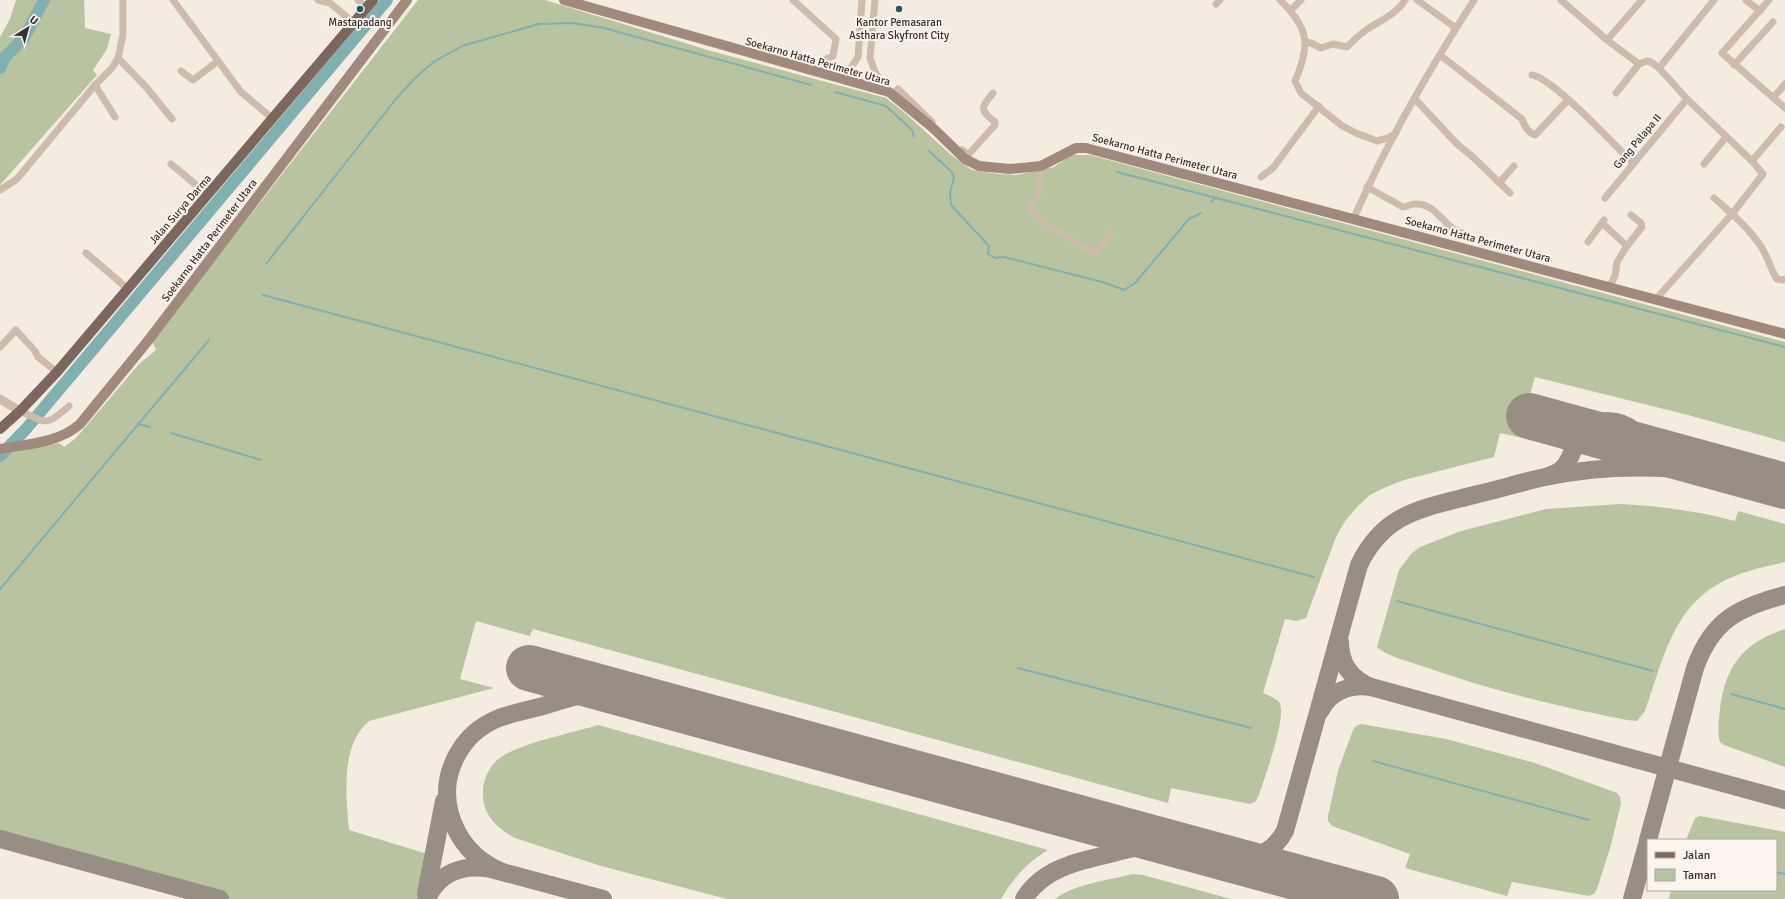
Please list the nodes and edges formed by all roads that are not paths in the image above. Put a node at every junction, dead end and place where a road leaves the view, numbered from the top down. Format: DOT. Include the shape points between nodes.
graph roads {
  1 [pos="123,0"];
  2 [pos="173,0"];
  3 [pos="318,0"];
  4 [pos="358,0"];
  5 [pos="373,0"];
  6 [pos="407,0"];
  7 [pos="564,0"];
  8 [pos="793,0"];
  9 [pos="1280,0"];
  10 [pos="1301,0"];
  11 [pos="1405,0"];
  12 [pos="1417,0"];
  13 [pos="1474,0"];
  14 [pos="1560,0"];
  15 [pos="1642,0"];
  16 [pos="1714,0"];
  17 [pos="1746,0"];
  18 [pos="1769,0"];
  19 [pos="862,2"];
  20 [pos="874,3"];
  21 [pos="366,8"];
  22 [pos="1291,10"];
  23 [pos="1760,11"];
  24 [pos="1773,22"];
  25 [pos="354,23"];
  26 [pos="1456,28"];
  27 [pos="1607,40"];
  28 [pos="1306,42"];
  29 [pos="1440,55"];
  30 [pos="118,58"];
  31 [pos="218,61"];
  32 [pos="1639,64"];
  33 [pos="1734,65"];
  34 [pos="1659,68"];
  35 [pos="181,71"];
  36 [pos="812,71"];
  37 [pos="1532,75"];
  38 [pos="838,78"];
  39 [pos="1785,84"];
  40 [pos="95,85"];
  41 [pos="993,93"];
  42 [pos="1616,93"];
  43 [pos="891,94"];
  44 [pos="1773,98"];
  45 [pos="1415,99"];
  46 [pos="1687,99"];
  47 [pos="1568,100"];
  48 [pos="1319,106"];
  49 [pos="1785,108"];
  50 [pos="115,117"];
  51 [pos="172,119"];
  52 [pos="273,119"];
  53 [pos="1781,127"];
  54 [pos="1396,133"];
  55 [pos="1726,137"];
  56 [pos="966,157"];
  57 [pos="1752,161"];
  58 [pos="171,164"];
  59 [pos="1633,164"];
  60 [pos="1704,164"];
  61 [pos="1041,166"];
  62 [pos="1514,166"];
  63 [pos="1261,177"];
  64 [pos="1499,183"];
  65 [pos="1367,187"];
  66 [pos="0,190"];
  67 [pos="1510,193"];
  68 [pos="208,195"];
  69 [pos="1604,198"];
  70 [pos="1714,198"];
  71 [pos="1732,214"];
  72 [pos="1631,215"];
  73 [pos="1354,218"];
  74 [pos="1111,233"];
  75 [pos="1588,242"];
  76 [pos="1458,246"];
  77 [pos="1627,246"];
  78 [pos="86,253"];
  79 [pos="1785,279"];
  80 [pos="1609,287"];
  81 [pos="128,288"];
  82 [pos="1656,299"];
  83 [pos="1785,334"];
  84 [pos="0,347"];
  85 [pos="57,372"];
  86 [pos="0,399"];
  87 [pos="69,406"];
  88 [pos="25,413"];
  89 [pos="0,429"];
  90 [pos="0,449"];
  1 -- 30 [label="street" via="123,35"];
  2 -- 31 [label="street"];
  3 -- 25 [label="street" via="330,3"];
  4 -- 21 [label="street"];
  5 -- 21 [label="main road, Jalan Surya Darma"];
  6 -- 90 [label="main road, Soekarno Hatta Perimeter Utara" via="144,346 80,424 66,435"];
  7 -- 36 [label="main road, Soekarno Hatta Perimeter Utara"];
  8 -- 36 [label="street" via="836,39 833,56 813,65"];
  9 -- 22 [label="street"];
  10 -- 22 [label="street"];
  11 -- 28 [label="street" via="1402,6 1346,46 1333,44 1320,48"];
  12 -- 26 [label="street"];
  13 -- 26 [label="street"];
  14 -- 27 [label="street"];
  15 -- 27 [label="street"];
  16 -- 34 [label="street"];
  17 -- 23 [label="street"];
  18 -- 23 [label="street"];
  19 -- 20 [label="street"];
  19 -- 38 [label="street" via="858,57 850,69"];
  20 -- 43 [label="street" via="870,58 875,72"];
  21 -- 25 [label="main road, Jalan Surya Darma"];
  22 -- 28 [label="street" via="1302,28"];
  23 -- 33 [label="street" via="1722,53"];
  24 -- 33 [label="street"];
  25 -- 52 [label="main road, Jalan Surya Darma"];
  26 -- 29 [label="street"];
  27 -- 32 [label="street"];
  28 -- 48 [label="street" via="1303,63 1295,81 1301,92"];
  29 -- 45 [label="street"];
  29 -- 47 [label="street" via="1522,119 1524,127 1533,135"];
  30 -- 40 [label="street"];
  30 -- 51 [label="street"];
  31 -- 35 [label="street" via="193,80"];
  31 -- 52 [label="street" via="241,92"];
  32 -- 34 [label="street" via="1647,61"];
  32 -- 42 [label="street"];
  33 -- 44 [label="street"];
  34 -- 46 [label="street"];
  36 -- 38 [label="main road, Soekarno Hatta Perimeter Utara"];
  37 -- 47 [label="street" via="1549,83"];
  38 -- 43 [label="main road, Soekarno Hatta Perimeter Utara"];
  39 -- 44 [label="street"];
  40 -- 50 [label="street"];
  40 -- 66 [label="street" via="17,179"];
  41 -- 56 [label="street" via="983,109 995,125"];
  43 -- 56 [label="main road, Soekarno Hatta Perimeter Utara"];
  44 -- 49 [label="street"];
  45 -- 54 [label="street"];
  45 -- 64 [label="street" via="1457,144"];
  46 -- 55 [label="street"];
  46 -- 59 [label="street, Gang Palapa II"];
  47 -- 59 [label="street"];
  48 -- 54 [label="street" via="1341,125 1377,141"];
  48 -- 63 [label="street" via="1273,168"];
  52 -- 68 [label="main road, Jalan Surya Darma"];
  53 -- 57 [label="street"];
  54 -- 65 [label="street"];
  55 -- 57 [label="street"];
  55 -- 60 [label="street"];
  56 -- 61 [label="main road, Soekarno Hatta Perimeter Utara" via="980,166 1010,169"];
  57 -- 71 [label="street" via="1763,174"];
  58 -- 68 [label="street"];
  59 -- 69 [label="street, Gang Palapa II"];
  61 -- 73 [label="main road, Soekarno Hatta Perimeter Utara" via="1076,148 1086,148"];
  61 -- 74 [label="street" via="1038,197 1030,209 1050,227 1093,252 1097,252"];
  62 -- 64 [label="street"];
  64 -- 67 [label="street"];
  65 -- 73 [label="street"];
  65 -- 76 [label="street" via="1403,207 1415,204 1430,206 1461,234"];
  68 -- 81 [label="main road, Jalan Surya Darma"];
  70 -- 71 [label="street"];
  71 -- 79 [label="street" via="1759,243 1777,280"];
  71 -- 82 [label="street"];
  72 -- 77 [label="street" via="1642,227"];
  73 -- 76 [label="main road, Soekarno Hatta Perimeter Utara"];
  75 -- 77 [label="street" via="1603,222"];
  76 -- 80 [label="main road, Soekarno Hatta Perimeter Utara"];
  77 -- 80 [label="street" via="1616,265 1615,276"];
  78 -- 81 [label="street"];
  80 -- 82 [label="main road, Soekarno Hatta Perimeter Utara"];
  81 -- 85 [label="main road, Jalan Surya Darma"];
  82 -- 83 [label="main road, Soekarno Hatta Perimeter Utara"];
  84 -- 85 [label="street" via="16,330 38,357"];
  85 -- 88 [label="main road, Jalan Surya Darma"];
  86 -- 88 [label="street"];
  87 -- 88 [label="street" via="48,422"];
  88 -- 89 [label="main road, Jalan Surya Darma"];
}
